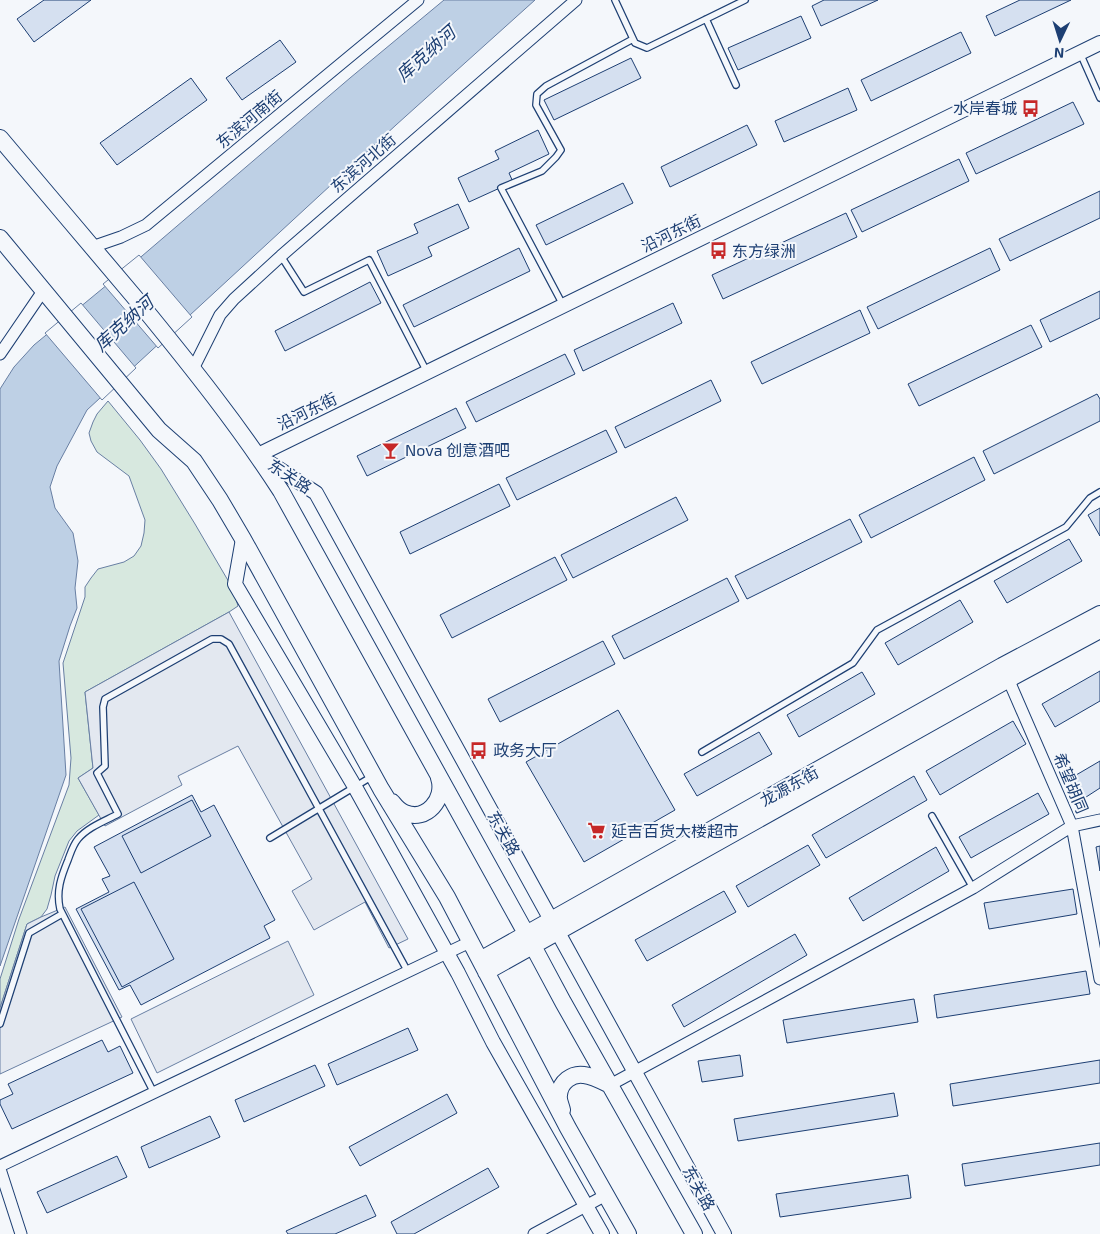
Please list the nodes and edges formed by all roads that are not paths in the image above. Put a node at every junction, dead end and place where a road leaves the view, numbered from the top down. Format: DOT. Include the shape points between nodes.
graph roads {
  1 [pos="418,0"];
  2 [pos="576,0"];
  3 [pos="614,0"];
  4 [pos="745,0"];
  5 [pos="706,19"];
  6 [pos="633,39"];
  7 [pos="1100,43"];
  8 [pos="1080,53"];
  9 [pos="736,85"];
  10 [pos="1100,98"];
  11 [pos="0,138"];
  12 [pos="0,159"];
  13 [pos="32,176"];
  14 [pos="0,238"];
  15 [pos="97,252"];
  16 [pos="281,256"];
  17 [pos="43,291"];
  18 [pos="563,306"];
  19 [pos="0,354"];
  20 [pos="190,365"];
  21 [pos="426,372"];
  22 [pos="258,455"];
  23 [pos="1100,492"];
  24 [pos="242,539"];
  25 [pos="1100,614"];
  26 [pos="1100,630"];
  27 [pos="1005,673"];
  28 [pos="702,752"];
  29 [pos="435,769"];
  30 [pos="378,782"];
  31 [pos="355,787"];
  32 [pos="319,809"];
  33 [pos="932,816"];
  34 [pos="1100,820"];
  35 [pos="1072,826"];
  36 [pos="270,838"];
  37 [pos="973,888"];
  38 [pos="62,914"];
  39 [pos="555,926"];
  40 [pos="530,940"];
  41 [pos="470,942"];
  42 [pos="447,954"];
  43 [pos="483,966"];
  44 [pos="408,972"];
  45 [pos="1100,979"];
  46 [pos="0,1024"];
  47 [pos="635,1071"];
  48 [pos="610,1084"];
  49 [pos="154,1093"];
  50 [pos="568,1128"];
  51 [pos="0,1168"];
  52 [pos="606,1195"];
  53 [pos="586,1206"];
  54 [pos="21,1234"];
  55 [pos="534,1234"];
  56 [pos="602,1234"];
  57 [pos="628,1234"];
  58 [pos="694,1234"];
  59 [pos="724,1234"];
  1 -- 15 [label="street, 东滨河南街" via="146,226"];
  2 -- 16 [label="street, 东滨河北街"];
  3 -- 6 [label="lane"];
  4 -- 5 [label="lane"];
  5 -- 6 [label="lane" via="647,48"];
  5 -- 9 [label="lane"];
  6 -- 18 [label="lane" via="537,94 536,105 561,150 542,170 501,188"];
  7 -- 8 [label="street, 沿河东街"];
  8 -- 10 [label="lane"];
  8 -- 18 [label="street, 沿河东街"];
  11 -- 13 [label="main road, 东关路"];
  12 -- 13 [label="main road" via="13,161"];
  13 -- 15 [label="main road, 东关路"];
  14 -- 17 [label="main road"];
  15 -- 20 [label="main road, 东关路"];
  16 -- 20 [label="street, 东滨河北街" via="220,315"];
  16 -- 21 [label="lane" via="304,292 369,260"];
  17 -- 19 [label="street"];
  17 -- 24 [label="main road" via="159,430 194,461"];
  18 -- 21 [label="street, 沿河东街"];
  20 -- 22 [label="main road, 东关路"];
  21 -- 22 [label="street, 沿河东街"];
  22 -- 29 [label="main road, 东关路"];
  22 -- 39 [label="street, 东关路" via="316,493"];
  23 -- 28 [label="lane" via="1090,498 1066,527 877,630 853,663"];
  24 -- 30 [label="main road"];
  24 -- 31 [label="street" via="235,584"];
  25 -- 27 [label="main road, 龙源东街"];
  26 -- 27 [label="main road, 龙源东街"];
  27 -- 35 [label="street, 希望胡同"];
  27 -- 39 [label="main road, 龙源东街"];
  29 -- 30 [label="main road" via="440,782 439,798 435,805 421,814 413,815 398,809"];
  29 -- 40 [label="main road, 东关路"];
  30 -- 31 [label="lane"];
  30 -- 41 [label="main road"];
  31 -- 32 [label="lane"];
  31 -- 42 [label="street"];
  32 -- 36 [label="lane"];
  32 -- 38 [label="lane" via="229,644 221,639 212,639 105,699 105,766 97,773 118,814 86,831 73,846 59,885 58,901"];
  32 -- 44 [label="lane"];
  33 -- 37 [label="lane"];
  34 -- 35 [label="street"];
  35 -- 37 [label="street"];
  35 -- 45 [label="street, 希望胡同"];
  37 -- 47 [label="street"];
  38 -- 46 [label="lane" via="29,933"];
  38 -- 49 [label="lane"];
  39 -- 40 [label="main road, 龙源东街"];
  39 -- 47 [label="street, 东关路"];
  40 -- 43 [label="main road, 龙源东街"];
  40 -- 48 [label="main road, 东关路"];
  41 -- 42 [label="street"];
  41 -- 43 [label="main road"];
  42 -- 44 [label="street"];
  42 -- 53 [label="street"];
  43 -- 50 [label="main road"];
  44 -- 49 [label="street"];
  47 -- 48 [label="street"];
  47 -- 59 [label="street, 东关路"];
  48 -- 50 [label="main road" via="582,1074 568,1078 559,1095"];
  48 -- 58 [label="main road, 东关路"];
  49 -- 51 [label="street"];
  50 -- 52 [label="main road"];
  51 -- 54 [label="street"];
  52 -- 53 [label="street"];
  52 -- 57 [label="main road"];
  53 -- 55 [label="street"];
  53 -- 56 [label="street"];
}
